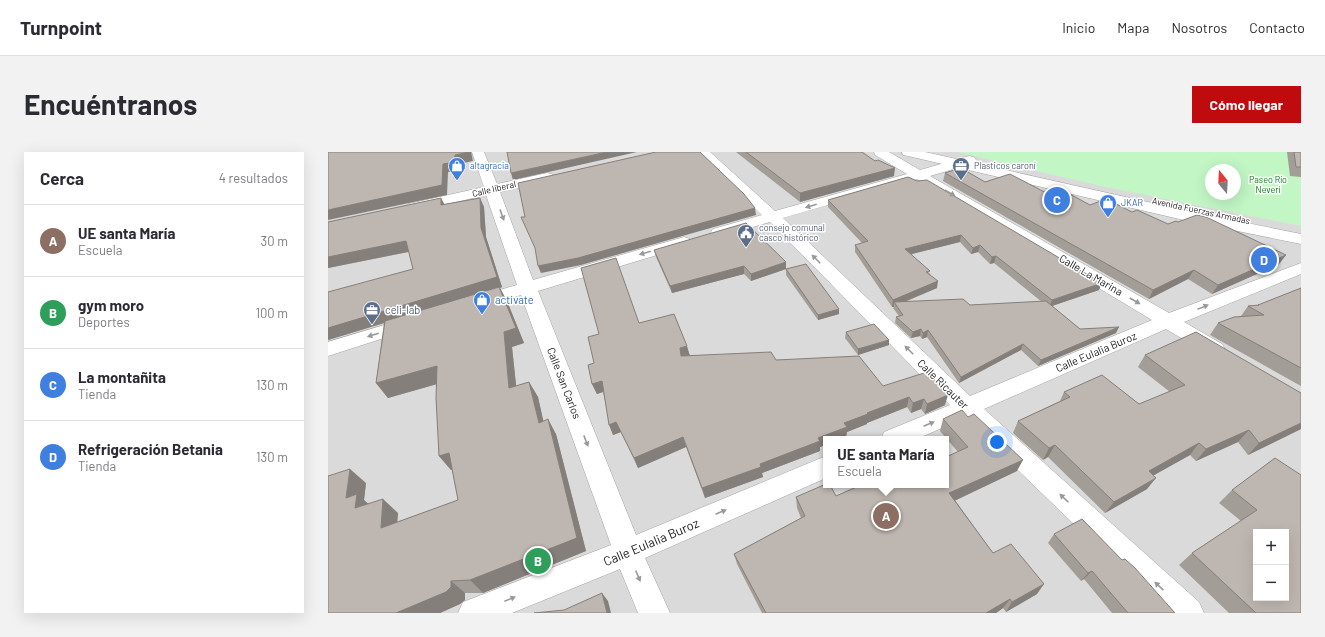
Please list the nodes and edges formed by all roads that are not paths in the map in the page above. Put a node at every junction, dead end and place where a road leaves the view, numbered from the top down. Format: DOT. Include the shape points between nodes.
graph roads {
  1 [pos="478,152"];
  2 [pos="702,152"];
  3 [pos="880,152"];
  4 [pos="908,152"];
  5 [pos="937,152"];
  6 [pos="962,161"];
  7 [pos="562,174"];
  8 [pos="919,175"];
  9 [pos="492,189"];
  10 [pos="403,210"];
  11 [pos="773,217"];
  12 [pos="1301,231"];
  13 [pos="1301,239"];
  14 [pos="1301,268"];
  15 [pos="527,287"];
  16 [pos="461,308"];
  17 [pos="424,319"];
  18 [pos="1168,321"];
  19 [pos="328,349"];
  20 [pos="1228,356"];
  21 [pos="967,407"];
  22 [pos="900,436"];
  23 [pos="823,468"];
  24 [pos="628,552"];
  25 [pos="474,613"];
  26 [pos="654,613"];
  27 [pos="1188,613"];
  1 -- 9 [label="street, Calle San Carlos"];
  2 -- 11 [label="street, Calle Ricauter"];
  3 -- 8 [label="street, Calle La Marina"];
  4 -- 6 [label="street, Avenida Fuerzas Armadas"];
  5 -- 6 [label="street, Avenida Fuerzas Armadas"];
  6 -- 8 [label="street"];
  6 -- 12 [label="street, Avenida Fuerzas Armadas"];
  6 -- 13 [label="street, Avenida Fuerzas Armadas" via="1181,215"];
  7 -- 9 [label="street, Calle liberal"];
  8 -- 11 [label="street, one-way"];
  8 -- 18 [label="street, Calle La Marina, one-way"];
  9 -- 10 [label="street, Calle liberal"];
  9 -- 15 [label="street, Calle San Carlos, one-way"];
  11 -- 15 [label="street, one-way"];
  21 -- 11 [label="street, Calle Ricauter, one-way"];
  18 -- 14 [label="street, Calle Eulalia Buroz, one-way"];
  15 -- 16 [label="street"];
  15 -- 24 [label="street, Calle San Carlos, one-way"];
  17 -- 19 [label="street, one-way"];
  18 -- 20 [label="street, Calle La Marina"];
  18 -- 21 [label="street, Calle Eulalia Buroz"];
  22 -- 21 [label="street, Calle Eulalia Buroz, one-way"];
  27 -- 21 [label="street, Calle Ricauter, one-way"];
  24 -- 23 [label="street, Calle Eulalia Buroz, one-way"];
  25 -- 24 [label="street, Calle Eulalia Buroz, one-way"];
  24 -- 26 [label="street, Calle San Carlos, one-way"];
}
